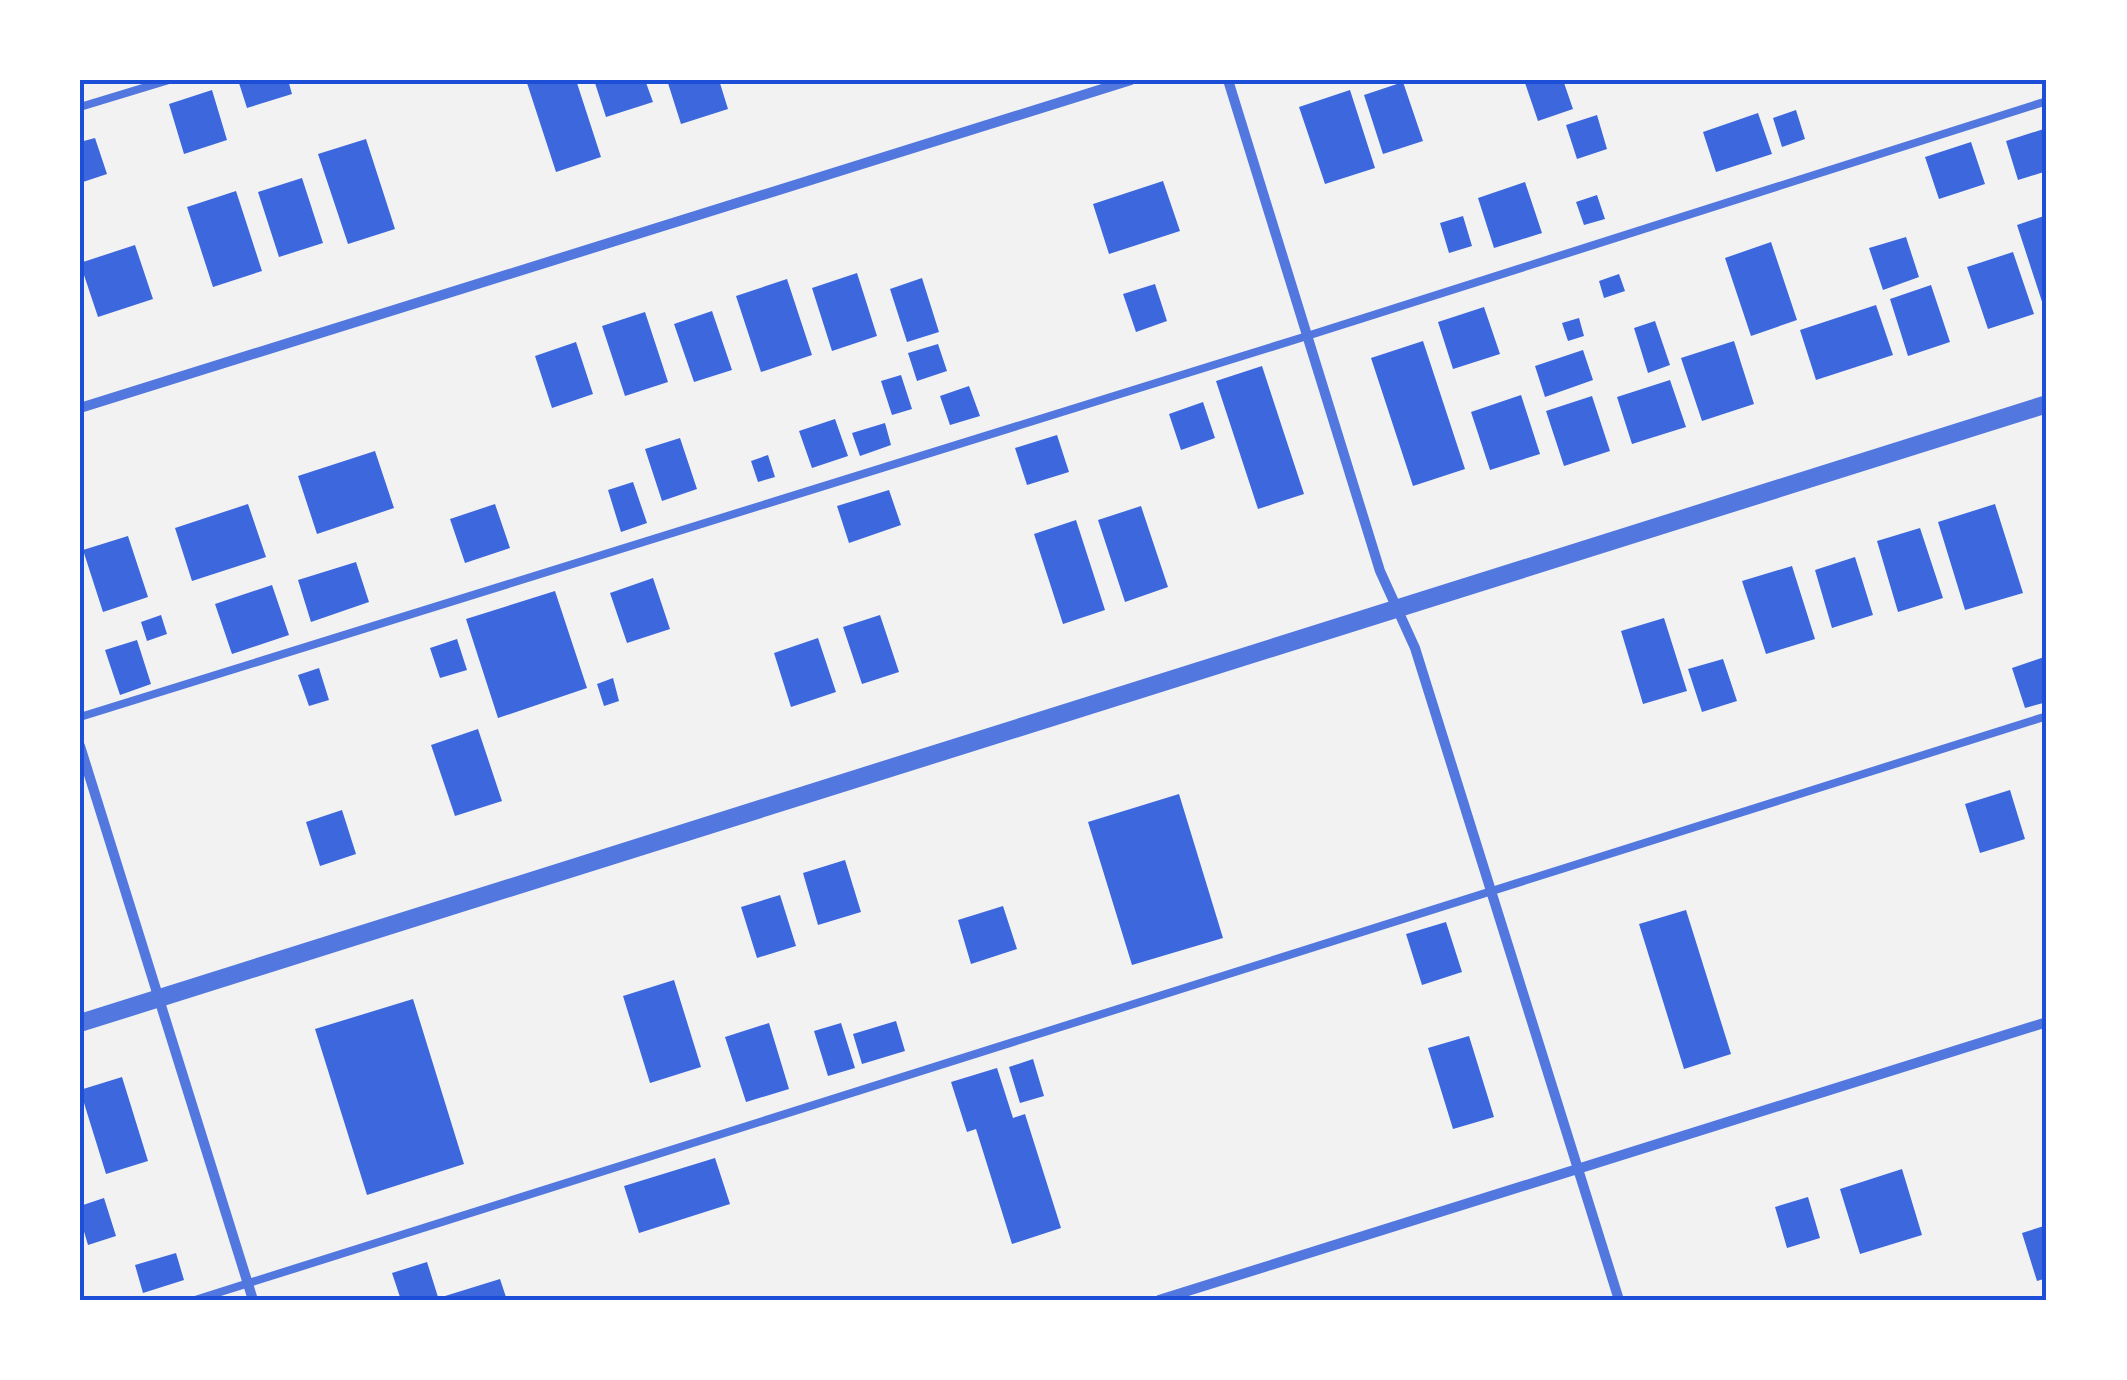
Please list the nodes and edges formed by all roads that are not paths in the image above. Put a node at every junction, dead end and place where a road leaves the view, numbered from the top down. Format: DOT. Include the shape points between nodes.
graph roads {
  1 [pos="169,80"];
  2 [pos="1131,80"];
  3 [pos="1228,80"];
  4 [pos="2047,101"];
  5 [pos="80,107"];
  6 [pos="1307,336"];
  7 [pos="2047,404"];
  8 [pos="80,408"];
  9 [pos="1397,609"];
  10 [pos="2047,716"];
  11 [pos="80,717"];
  12 [pos="80,746"];
  13 [pos="1490,890"];
  14 [pos="158,999"];
  15 [pos="2047,1022"];
  16 [pos="80,1023"];
  17 [pos="1578,1169"];
  18 [pos="248,1284"];
  19 [pos="196,1300"];
  20 [pos="253,1300"];
  21 [pos="1159,1300"];
  22 [pos="1618,1300"];
  1 -- 5 [label="lane"];
  2 -- 8 [label="street"];
  3 -- 6 [label="street"];
  4 -- 6 [label="lane"];
  6 -- 9 [label="street"];
  6 -- 11 [label="lane"];
  7 -- 9 [label="street"];
  9 -- 13 [label="street"];
  9 -- 14 [label="street"];
  10 -- 13 [label="lane"];
  12 -- 14 [label="street"];
  13 -- 17 [label="street"];
  13 -- 18 [label="lane"];
  14 -- 16 [label="street"];
  14 -- 18 [label="street"];
  15 -- 17 [label="street"];
  17 -- 21 [label="street"];
  17 -- 22 [label="street"];
  18 -- 19 [label="lane"];
  18 -- 20 [label="street"];
}
